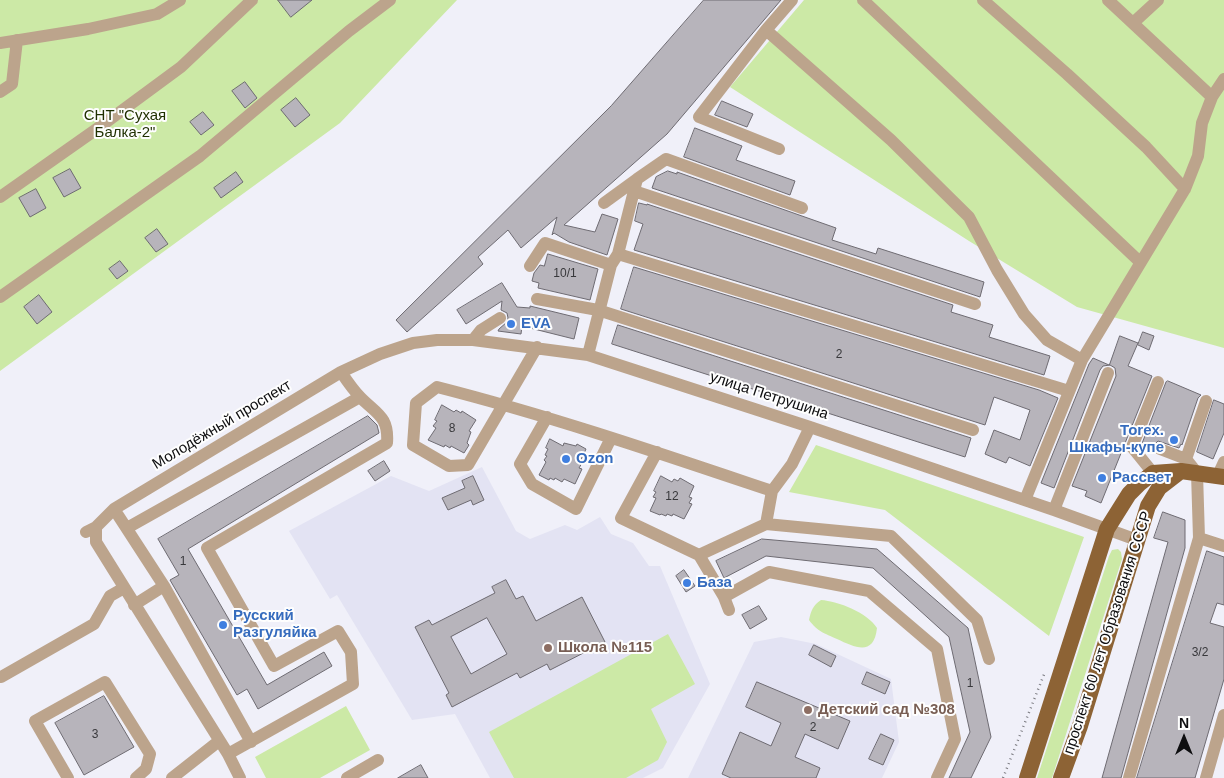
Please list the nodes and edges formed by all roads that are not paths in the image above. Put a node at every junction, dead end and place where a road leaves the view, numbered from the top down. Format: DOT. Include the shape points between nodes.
graph roads {
  1 [pos="180,0"];
  2 [pos="252,0"];
  3 [pos="390,0"];
  4 [pos="792,0"];
  5 [pos="863,0"];
  6 [pos="982,0"];
  7 [pos="1108,0"];
  8 [pos="1158,0"];
  9 [pos="1133,23"];
  10 [pos="766,30"];
  11 [pos="17,40"];
  12 [pos="0,43"];
  13 [pos="1224,79"];
  14 [pos="0,92"];
  15 [pos="1212,97"];
  16 [pos="778,149"];
  17 [pos="636,185"];
  18 [pos="1185,189"];
  19 [pos="0,197"];
  20 [pos="604,203"];
  21 [pos="802,208"];
  22 [pos="618,254"];
  23 [pos="1140,262"];
  24 [pos="610,265"];
  25 [pos="530,266"];
  26 [pos="0,297"];
  27 [pos="537,299"];
  28 [pos="975,304"];
  29 [pos="598,310"];
  30 [pos="500,318"];
  31 [pos="473,340"];
  32 [pos="537,347"];
  33 [pos="380,354"];
  34 [pos="588,355"];
  35 [pos="1082,360"];
  36 [pos="341,372"];
  37 [pos="1108,373"];
  38 [pos="1158,382"];
  39 [pos="1069,391"];
  40 [pos="360,397"];
  41 [pos="1206,401"];
  42 [pos="504,404"];
  43 [pos="547,417"];
  44 [pos="810,427"];
  45 [pos="973,430"];
  46 [pos="611,438"];
  47 [pos="1160,449"];
  48 [pos="657,452"];
  49 [pos="1188,468"];
  50 [pos="1222,471"];
  51 [pos="1153,473"];
  52 [pos="772,491"];
  53 [pos="1025,500"];
  54 [pos="114,509"];
  55 [pos="1054,510"];
  56 [pos="766,524"];
  57 [pos="127,528"];
  58 [pos="1108,529"];
  59 [pos="1199,538"];
  60 [pos="1138,540"];
  61 [pos="1224,546"];
  62 [pos="699,555"];
  63 [pos="164,586"];
  64 [pos="124,588"];
  65 [pos="724,597"];
  66 [pos="134,605"];
  67 [pos="728,610"];
  68 [pos="989,659"];
  69 [pos="1,677"];
  70 [pos="1224,715"];
  71 [pos="219,741"];
  72 [pos="251,742"];
  73 [pos="228,754"];
  74 [pos="1218,756"];
  75 [pos="378,760"];
  76 [pos="68,778"];
  77 [pos="136,778"];
  78 [pos="172,778"];
  79 [pos="240,778"];
  80 [pos="346,778"];
  81 [pos="937,778"];
  82 [pos="1027,778"];
  83 [pos="1061,778"];
  84 [pos="1129,778"];
  85 [pos="1206,778"];
  1 -- 11 [label="street" via="157,14"];
  2 -- 19 [label="street" via="182,67"];
  3 -- 26 [label="street" via="349,30 200,156"];
  4 -- 10 [label="street"];
  5 -- 23 [label="street"];
  6 -- 18 [label="street" via="1139,140"];
  7 -- 9 [label="street"];
  8 -- 9 [label="street"];
  9 -- 15 [label="street"];
  10 -- 16 [label="street" via="699,118"];
  10 -- 35 [label="street" via="891,140 969,217 1024,314 1047,340"];
  11 -- 12 [label="street"];
  11 -- 14 [label="street" via="12,84"];
  13 -- 15 [label="street"];
  15 -- 18 [label="street" via="1202,123 1198,156"];
  17 -- 20 [label="street"];
  17 -- 21 [label="street" via="666,159"];
  17 -- 22 [label="street"];
  17 -- 28 [label="street"];
  18 -- 23 [label="street"];
  22 -- 24 [label="street"];
  22 -- 39 [label="street"];
  23 -- 35 [label="street"];
  24 -- 25 [label="street" via="545,244"];
  24 -- 29 [label="street"];
  27 -- 29 [label="street"];
  29 -- 34 [label="street"];
  29 -- 45 [label="street"];
  30 -- 31 [label="street" via="481,330"];
  31 -- 32 [label="street, улица Петрушина"];
  31 -- 33 [label="street, улица Петрушина" via="413,343"];
  32 -- 34 [label="street, улица Петрушина"];
  32 -- 42 [label="street"];
  33 -- 36 [label="street, Молодёжный проспект"];
  34 -- 44 [label="street, улица Петрушина"];
  35 -- 39 [label="street"];
  36 -- 40 [label="street"];
  36 -- 54 [label="street, Молодёжный проспект"];
  37 -- 55 [label="street"];
  38 -- 51 [label="street" via="1132,447"];
  39 -- 53 [label="street"];
  40 -- 57 [label="street"];
  40 -- 72 [label="street" via="379,414 388,430 387,443 207,548 274,666 338,631 351,652 353,684"];
  41 -- 49 [label="street"];
  42 -- 42 [label="street" via="438,387 416,403 413,445 449,466 468,465"];
  42 -- 43 [label="street"];
  43 -- 46 [label="street"];
  43 -- 46 [label="street" via="520,464 532,484 576,509"];
  44 -- 52 [label="street" via="792,464"];
  44 -- 53 [label="street, улица Петрушина"];
  46 -- 48 [label="street"];
  47 -- 49 [label="street"];
  48 -- 52 [label="street"];
  48 -- 62 [label="street" via="621,518"];
  49 -- 50 [label="main road"];
  49 -- 51 [label="main road"];
  49 -- 59 [label="street"];
  49 -- 60 [label="main road, проспект 60 лет Образования СССР" via="1159,488 1148,506"];
  51 -- 58 [label="main road, проспект 60 лет Образования СССР" via="1129,494"];
  52 -- 56 [label="street"];
  53 -- 55 [label="street, улица Петрушина"];
  54 -- 57 [label="street"];
  54 -- 64 [label="street, Молодёжный проспект" via="91,529"];
  55 -- 58 [label="street, улица Петрушина"];
  56 -- 62 [label="street"];
  56 -- 68 [label="street" via="891,536 977,620"];
  57 -- 63 [label="street"];
  58 -- 60 [label="street, улица Петрушина"];
  58 -- 82 [label="main road, проспект 60 лет Образования СССР"];
  59 -- 61 [label="street"];
  59 -- 84 [label="street"];
  60 -- 83 [label="main road, проспект 60 лет Образования СССР"];
  62 -- 65 [label="street"];
  63 -- 66 [label="street"];
  63 -- 72 [label="street"];
  64 -- 66 [label="street"];
  64 -- 69 [label="street" via="110,596 94,624"];
  65 -- 67 [label="street"];
  65 -- 81 [label="street" via="769,572 869,591 930,642 937,649 955,739"];
  66 -- 71 [label="street"];
  70 -- 74 [label="street"];
  71 -- 73 [label="street"];
  71 -- 78 [label="street"];
  72 -- 73 [label="street"];
  73 -- 79 [label="street"];
  74 -- 85 [label="street"];
  75 -- 80 [label="street"];
  76 -- 77 [label="street" via="35,720 106,682 150,754 146,769"];
}
